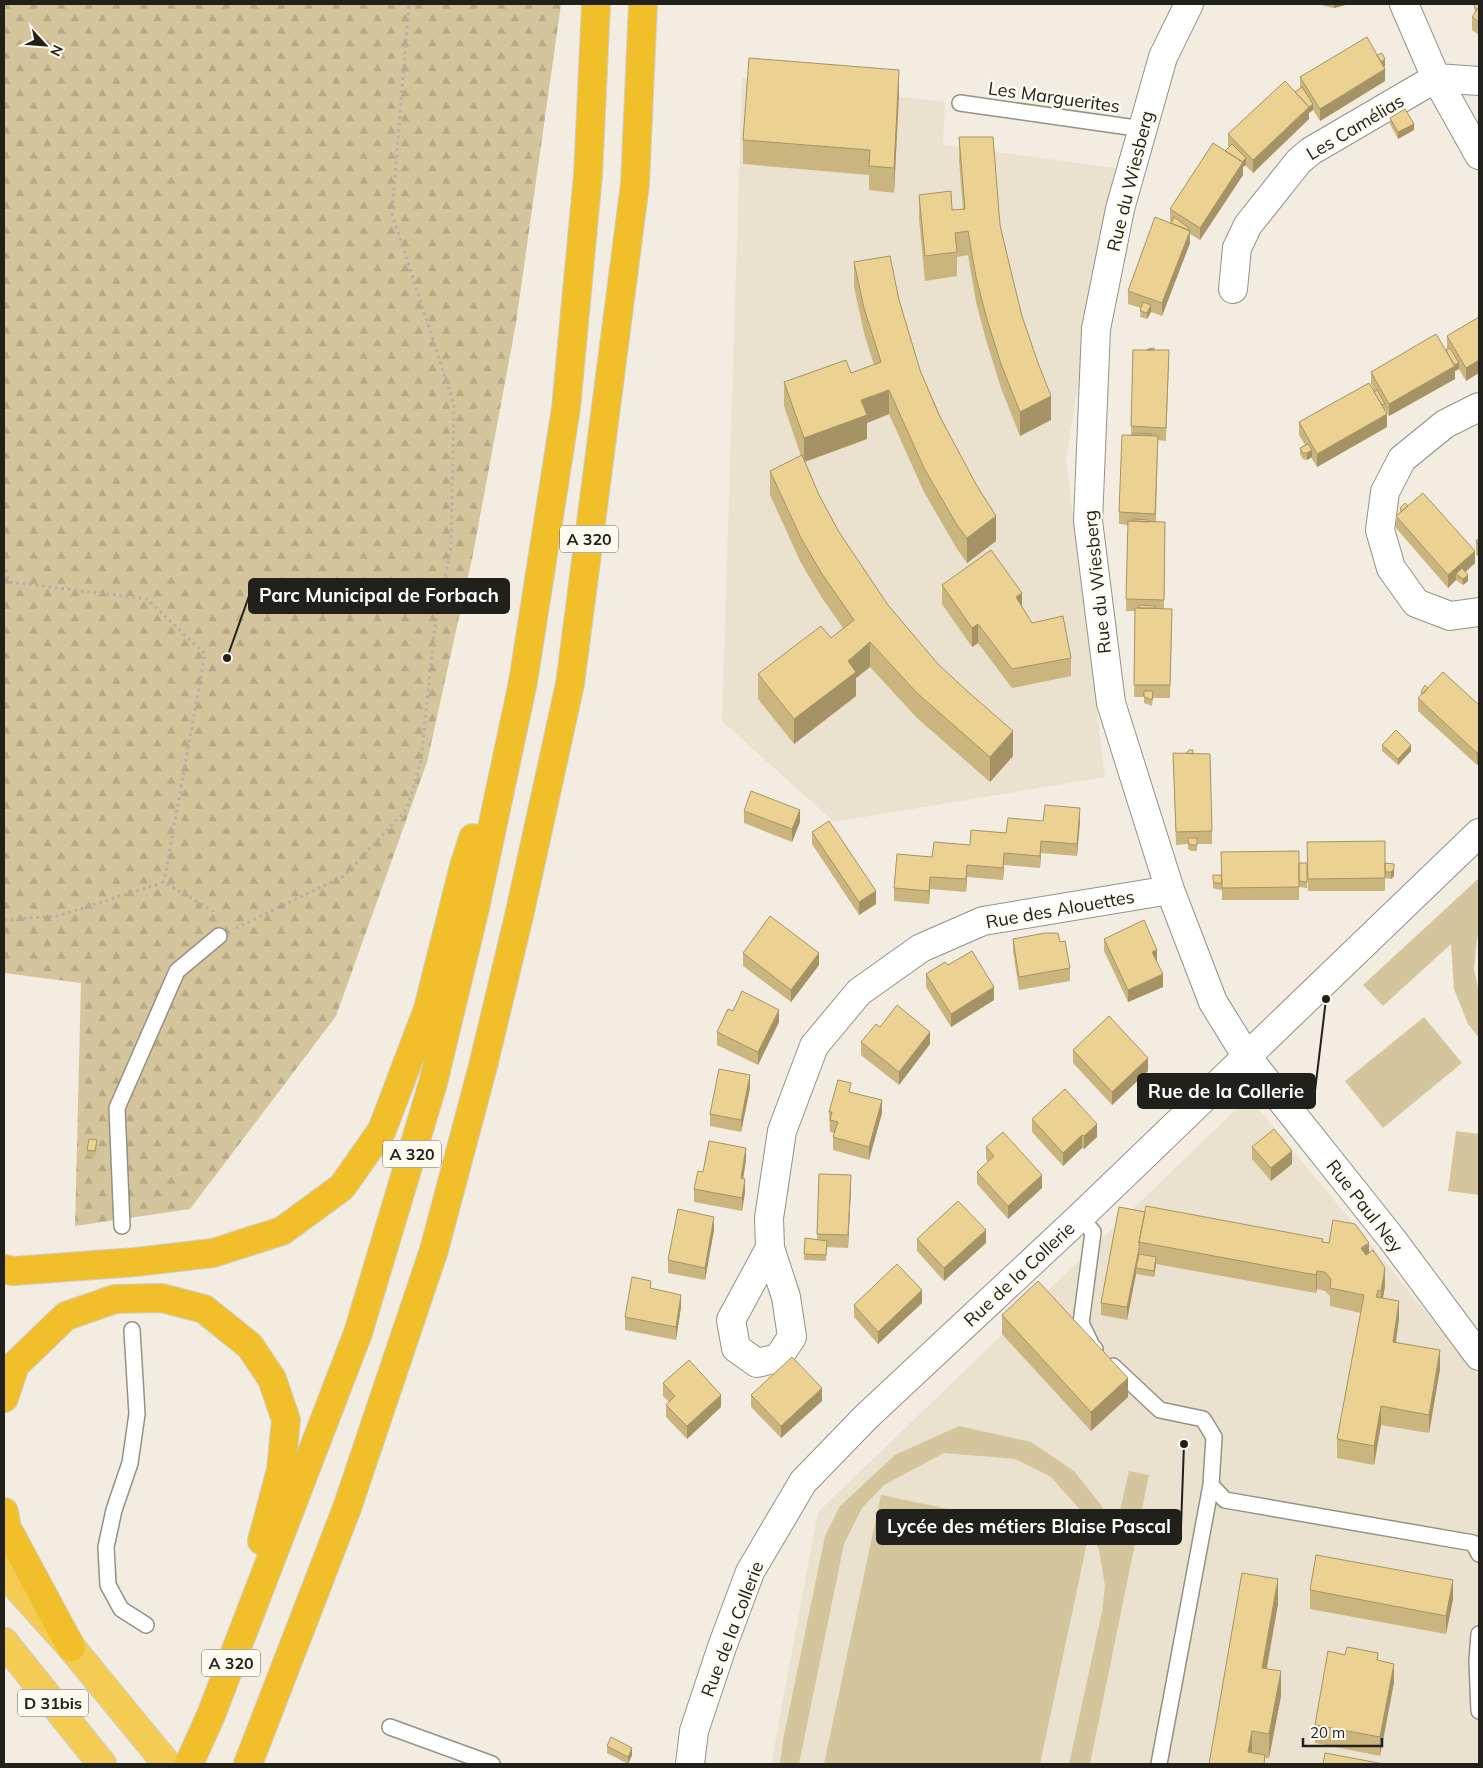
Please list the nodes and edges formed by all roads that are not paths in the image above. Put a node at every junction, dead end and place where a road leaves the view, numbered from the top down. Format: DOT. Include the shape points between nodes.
graph roads {
  1 [pos="596,4"];
  2 [pos="643,4"];
  3 [pos="1189,4"];
  4 [pos="1404,4"];
  5 [pos="1436,78"];
  6 [pos="1479,81"];
  7 [pos="960,103"];
  8 [pos="1143,128"];
  9 [pos="1479,155"];
  10 [pos="1233,289"];
  11 [pos="1479,406"];
  12 [pos="1479,612"];
  13 [pos="523,682"];
  14 [pos="1479,833"];
  15 [pos="1170,890"];
  16 [pos="219,936"];
  17 [pos="1247,1057"];
  18 [pos="1080,1217"];
  19 [pos="122,1226"];
  20 [pos="770,1248"];
  21 [pos="7,1272"];
  22 [pos="132,1330"];
  23 [pos="1479,1356"];
  24 [pos="4,1398"];
  25 [pos="1211,1485"];
  26 [pos="4,1512"];
  27 [pos="1479,1554"];
  28 [pos="4,1568"];
  29 [pos="252,1610"];
  30 [pos="146,1625"];
  31 [pos="1479,1634"];
  32 [pos="4,1642"];
  33 [pos="71,1647"];
  34 [pos="1479,1711"];
  35 [pos="390,1727"];
  36 [pos="248,1763"];
  37 [pos="102,1764"];
  38 [pos="167,1764"];
  39 [pos="189,1764"];
  40 [pos="492,1764"];
  41 [pos="690,1764"];
  42 [pos="1159,1764"];
  1 -- 13 [label="highway, A 320" via="588,175 566,408"];
  2 -- 36 [label="highway, A 320" via="635,184 570,684 519,916 484,1066 434,1250 347,1508"];
  3 -- 8 [label="street, Rue du Wiesberg" via="1164,56"];
  4 -- 5 [label="street"];
  5 -- 6 [label="street"];
  5 -- 9 [label="street"];
  5 -- 10 [label="street, Les Camélias" via="1311,150 1299,161 1248,225 1238,248"];
  7 -- 8 [label="lane, Les Marguerites"];
  8 -- 15 [label="street, Rue du Wiesberg" via="1120,209 1096,329 1088,521 1111,703"];
  11 -- 12 [label="street" via="1446,424 1402,459 1385,492 1380,530 1391,568 1416,603 1450,616"];
  13 -- 21 [label="highway" via="464,866 428,1009 382,1130 342,1188 282,1231 213,1253"];
  13 -- 29 [label="highway, A 320" via="475,908 433,1083 358,1333"];
  14 -- 17 [label="street, Rue de la Collerie"];
  15 -- 17 [label="street, Rue du Wiesberg" via="1213,1002"];
  15 -- 20 [label="street, Rue des Alouettes" via="983,921 921,948 859,992 814,1046 782,1131 768,1218"];
  16 -- 19 [label="lane" via="177,971 118,1108"];
  17 -- 18 [label="street, Rue de la Collerie"];
  17 -- 23 [label="street, Rue Paul Ney" via="1392,1239"];
  18 -- 25 [label="lane" via="1093,1232 1081,1323 1092,1346 1160,1410 1202,1419 1214,1437"];
  18 -- 41 [label="street, Rue de la Collerie" via="866,1417 803,1482 750,1572 694,1731"];
  22 -- 30 [label="lane" via="136,1414 130,1463 106,1547 108,1585 121,1608"];
  24 -- 29 [label="highway" via="15,1365 66,1316 115,1299 162,1298 204,1309 250,1346 272,1379 286,1420 281,1470 264,1533"];
  25 -- 27 [label="lane" via="1225,1500 1473,1543"];
  25 -- 42 [label="lane"];
  26 -- 33 [label="highway" via="7,1528"];
  28 -- 33 [label="highway, D 31bis" via="15,1585"];
  29 -- 39 [label="highway, A 320"];
  31 -- 34 [label="lane"];
  32 -- 37 [label="highway, D 31bis"];
  33 -- 38 [label="highway, D 31bis"];
  35 -- 40 [label="lane"];
}
